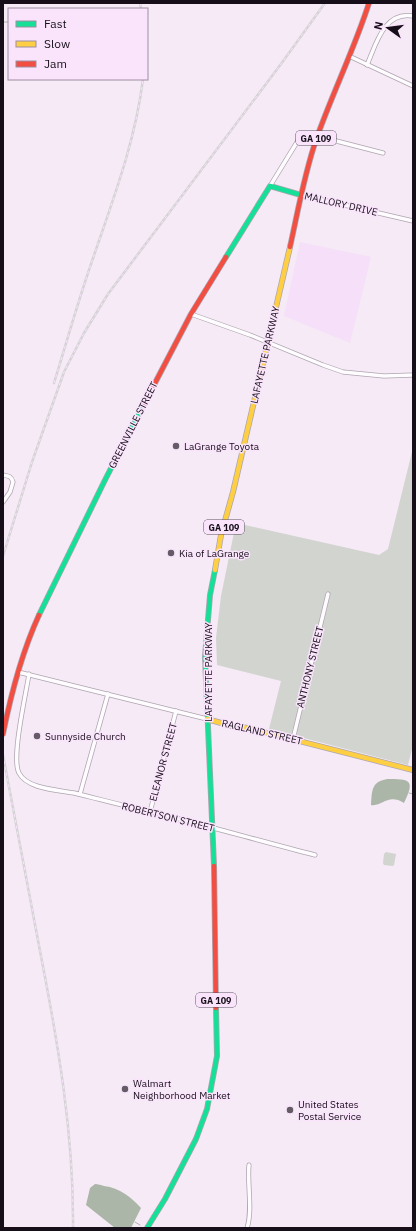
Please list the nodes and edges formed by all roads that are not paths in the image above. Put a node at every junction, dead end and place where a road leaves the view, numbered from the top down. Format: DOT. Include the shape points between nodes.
graph roads {
  1 [pos="369,3"];
  2 [pos="413,16"];
  3 [pos="349,56"];
  4 [pos="367,65"];
  5 [pos="413,86"];
  6 [pos="302,134"];
  7 [pos="317,136"];
  8 [pos="383,152"];
  9 [pos="270,186"];
  10 [pos="301,195"];
  11 [pos="413,221"];
  12 [pos="191,314"];
  13 [pos="267,342"];
  14 [pos="413,375"];
  15 [pos="3,475"];
  16 [pos="3,502"];
  17 [pos="328,594"];
  18 [pos="18,672"];
  19 [pos="29,674"];
  20 [pos="108,694"];
  21 [pos="176,711"];
  22 [pos="207,719"];
  23 [pos="3,734"];
  24 [pos="293,739"];
  25 [pos="413,770"];
  26 [pos="80,794"];
  27 [pos="150,812"];
  28 [pos="213,828"];
  29 [pos="315,855"];
  30 [pos="248,1165"];
  31 [pos="147,1228"];
  32 [pos="247,1228"];
  1 -- 3 [label="main road, LAFAYETTE PARKWAY / GA 109"];
  2 -- 4 [label="street" via="404,15 389,22 380,34"];
  3 -- 4 [label="street"];
  3 -- 7 [label="main road, LAFAYETTE PARKWAY / GA 109"];
  4 -- 5 [label="street"];
  6 -- 9 [label="street, GREENVILLE STREET"];
  7 -- 8 [label="street"];
  7 -- 10 [label="main road, LAFAYETTE PARKWAY / GA 109"];
  9 -- 10 [label="main road, MALLORY DRIVE"];
  9 -- 12 [label="main road, GREENVILLE STREET"];
  10 -- 11 [label="street, MALLORY DRIVE"];
  10 -- 13 [label="main road, LAFAYETTE PARKWAY / GA 109"];
  12 -- 13 [label="street"];
  12 -- 18 [label="main road, GREENVILLE STREET" via="48,594 33,627"];
  13 -- 14 [label="street" via="343,372 384,376"];
  13 -- 22 [label="main road, LAFAYETTE PARKWAY / GA 109" via="235,485 221,535 210,595 206,657"];
  15 -- 16 [label="street" via="12,478 13,482"];
  17 -- 24 [label="street, ANTHONY STREET"];
  18 -- 19 [label="street, RAGLAND STREET"];
  18 -- 23 [label="main road, GREENVILLE STREET"];
  19 -- 20 [label="street, RAGLAND STREET"];
  19 -- 26 [label="street, ROBERTSON STREET" via="16,767 28,783"];
  20 -- 21 [label="street, RAGLAND STREET"];
  20 -- 26 [label="street"];
  21 -- 22 [label="street, RAGLAND STREET"];
  21 -- 27 [label="street, ELEANOR STREET"];
  22 -- 24 [label="main road, RAGLAND STREET"];
  22 -- 28 [label="main road, LAFAYETTE PARKWAY / GA 109"];
  24 -- 25 [label="main road, RAGLAND STREET"];
  26 -- 27 [label="street, ROBERTSON STREET"];
  27 -- 28 [label="street, ROBERTSON STREET"];
  28 -- 29 [label="street, ROBERTSON STREET"];
  28 -- 31 [label="main road, LAFAYETTE PARKWAY / GA 109" via="217,1056 207,1109 196,1139"];
  30 -- 32 [label="street"];
}
